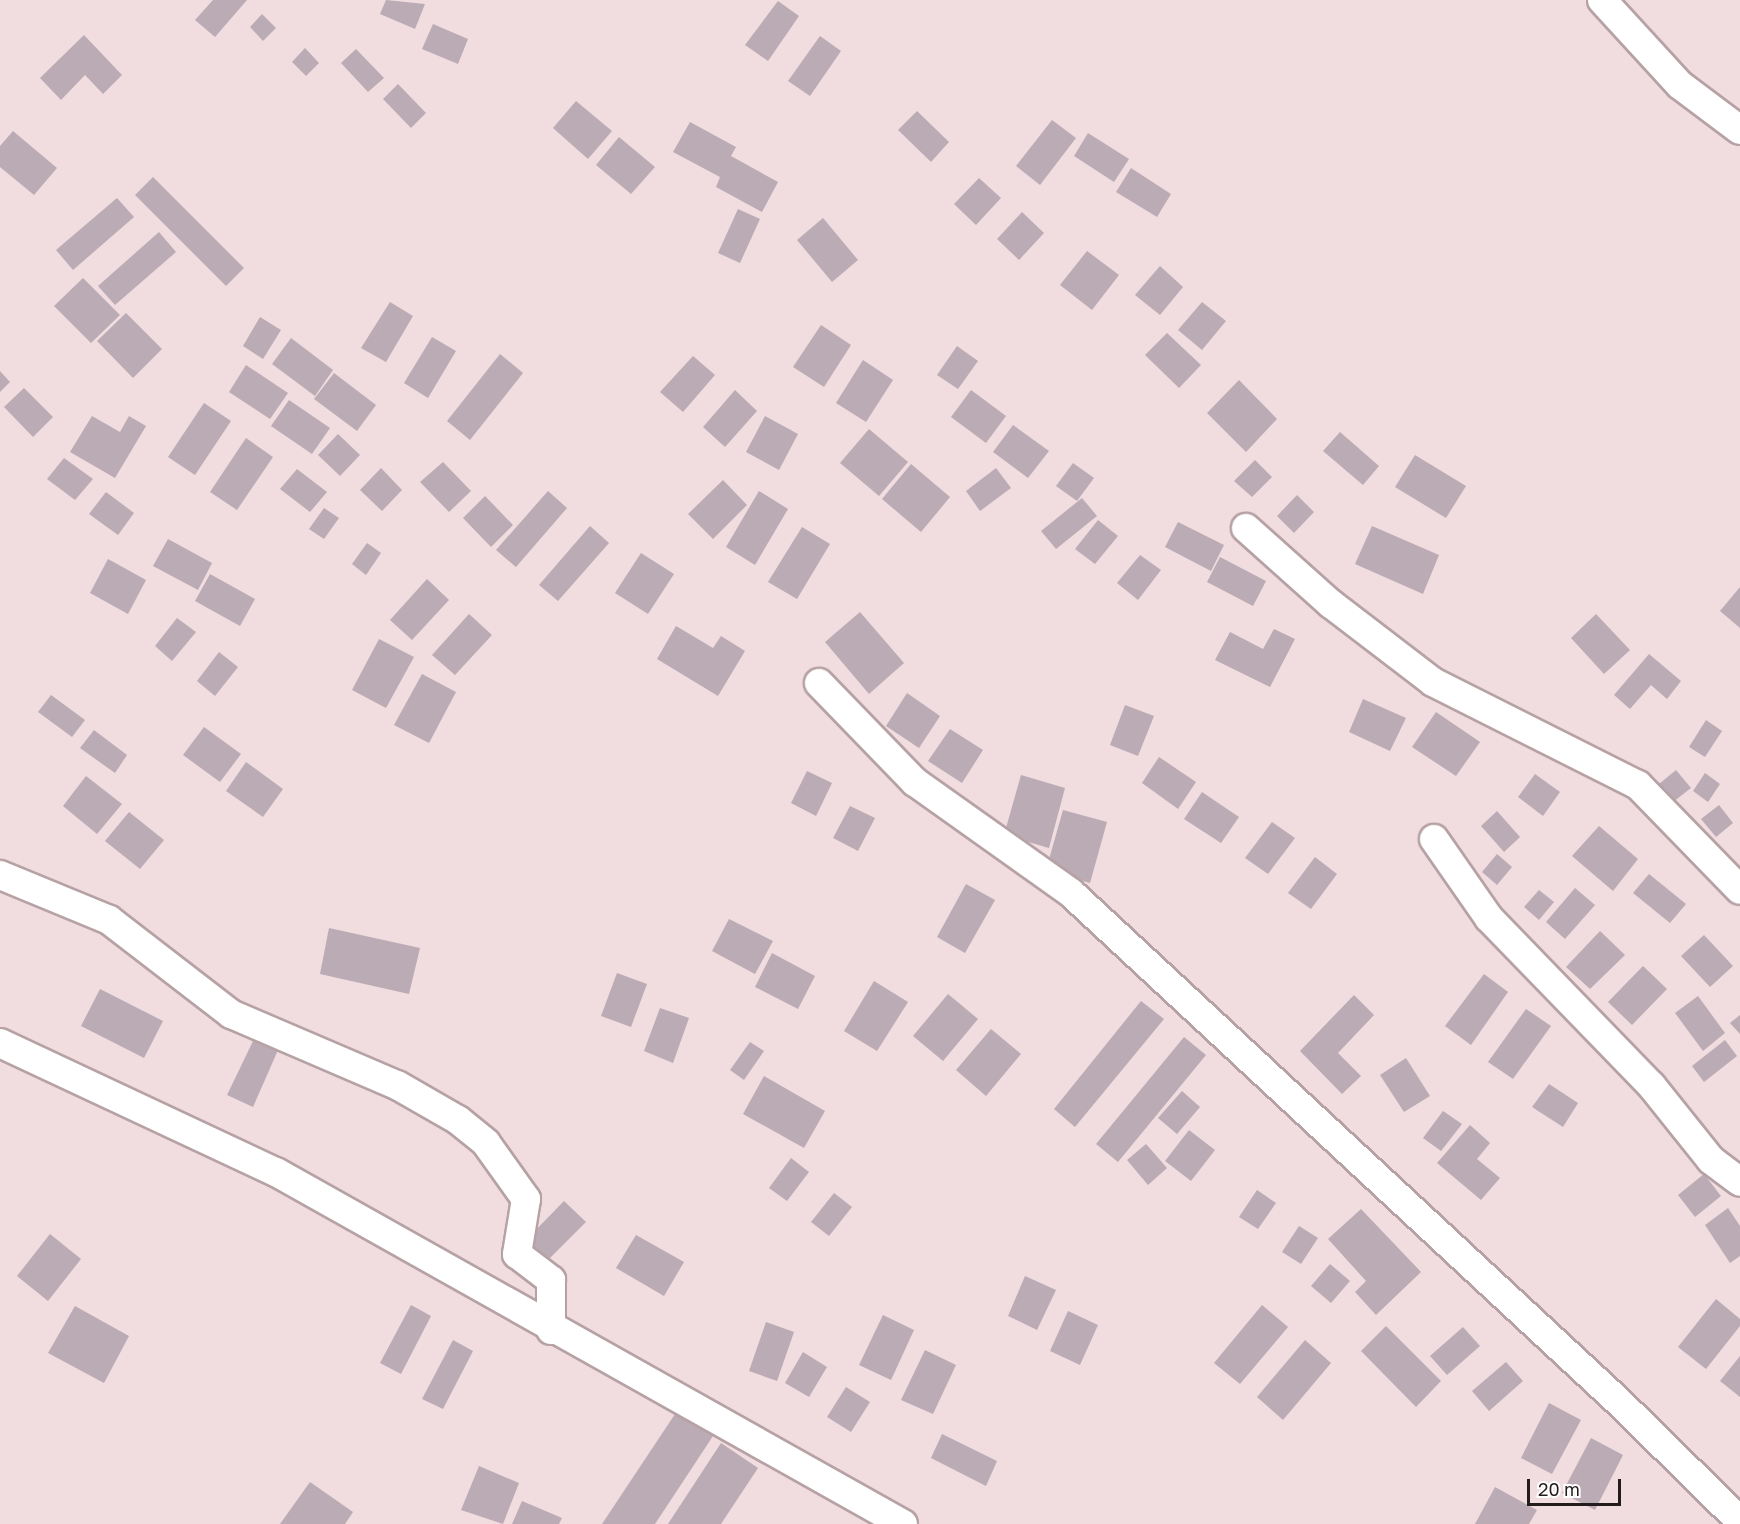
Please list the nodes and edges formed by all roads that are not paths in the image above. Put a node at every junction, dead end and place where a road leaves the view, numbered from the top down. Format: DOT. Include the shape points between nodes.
graph roads {
  1 [pos="1602,0"];
  2 [pos="1740,130"];
  3 [pos="1246,528"];
  4 [pos="819,683"];
  5 [pos="1434,839"];
  6 [pos="0,875"];
  7 [pos="1740,890"];
  8 [pos="0,1043"];
  9 [pos="1740,1182"];
  10 [pos="550,1330"];
  11 [pos="1740,1521"];
  12 [pos="903,1524"];
  1 -- 2 [label="street" via="1680,85"];
  3 -- 7 [label="street" via="1331,604 1433,682 1638,785"];
  4 -- 11 [label="street" via="915,782 1071,893 1619,1401"];
  5 -- 9 [label="street" via="1489,918 1651,1084 1704,1152"];
  6 -- 10 [label="street" via="109,920 231,1014 397,1085 458,1120 486,1143 526,1200 517,1254 551,1280"];
  8 -- 10 [label="street" via="276,1172"];
  10 -- 12 [label="street"];
}
